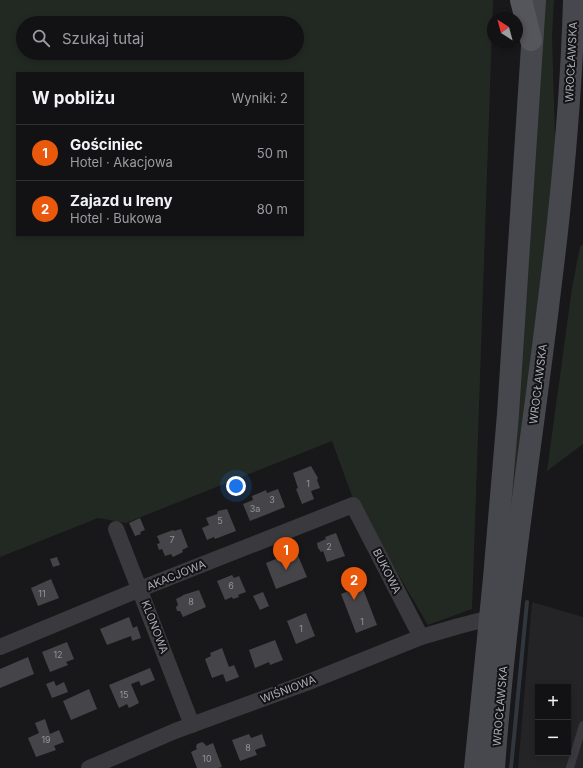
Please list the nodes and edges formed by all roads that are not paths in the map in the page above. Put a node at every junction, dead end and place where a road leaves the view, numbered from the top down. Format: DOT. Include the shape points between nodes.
graph roads {
  1 [pos="521,0"];
  2 [pos="535,0"];
  3 [pos="574,0"];
  4 [pos="531,40"];
  5 [pos="353,505"];
  6 [pos="116,529"];
  7 [pos="140,589"];
  8 [pos="490,618"];
  9 [pos="421,637"];
  10 [pos="0,647"];
  11 [pos="583,724"];
  12 [pos="192,725"];
  13 [pos="89,768"];
  14 [pos="475,768"];
  15 [pos="494,768"];
  16 [pos="570,768"];
  1 -- 4 [label="main road"];
  2 -- 4 [label="main road, WROCŁAWSKA"];
  3 -- 15 [label="main road, WROCŁAWSKA" via="560,209 516,554"];
  4 -- 8 [label="main road, WROCŁAWSKA" via="508,414"];
  5 -- 7 [label="street, AKACJOWA"];
  5 -- 9 [label="street, BUKOWA"];
  6 -- 7 [label="street, KLONOWA"];
  7 -- 10 [label="street, AKACJOWA"];
  7 -- 12 [label="street, KLONOWA"];
  8 -- 9 [label="street, WIŚNIOWA"];
  8 -- 14 [label="main road, WROCŁAWSKA"];
  9 -- 12 [label="street, WIŚNIOWA"];
  11 -- 16 [label="lane"];
  12 -- 13 [label="street, WIŚNIOWA"];
}
